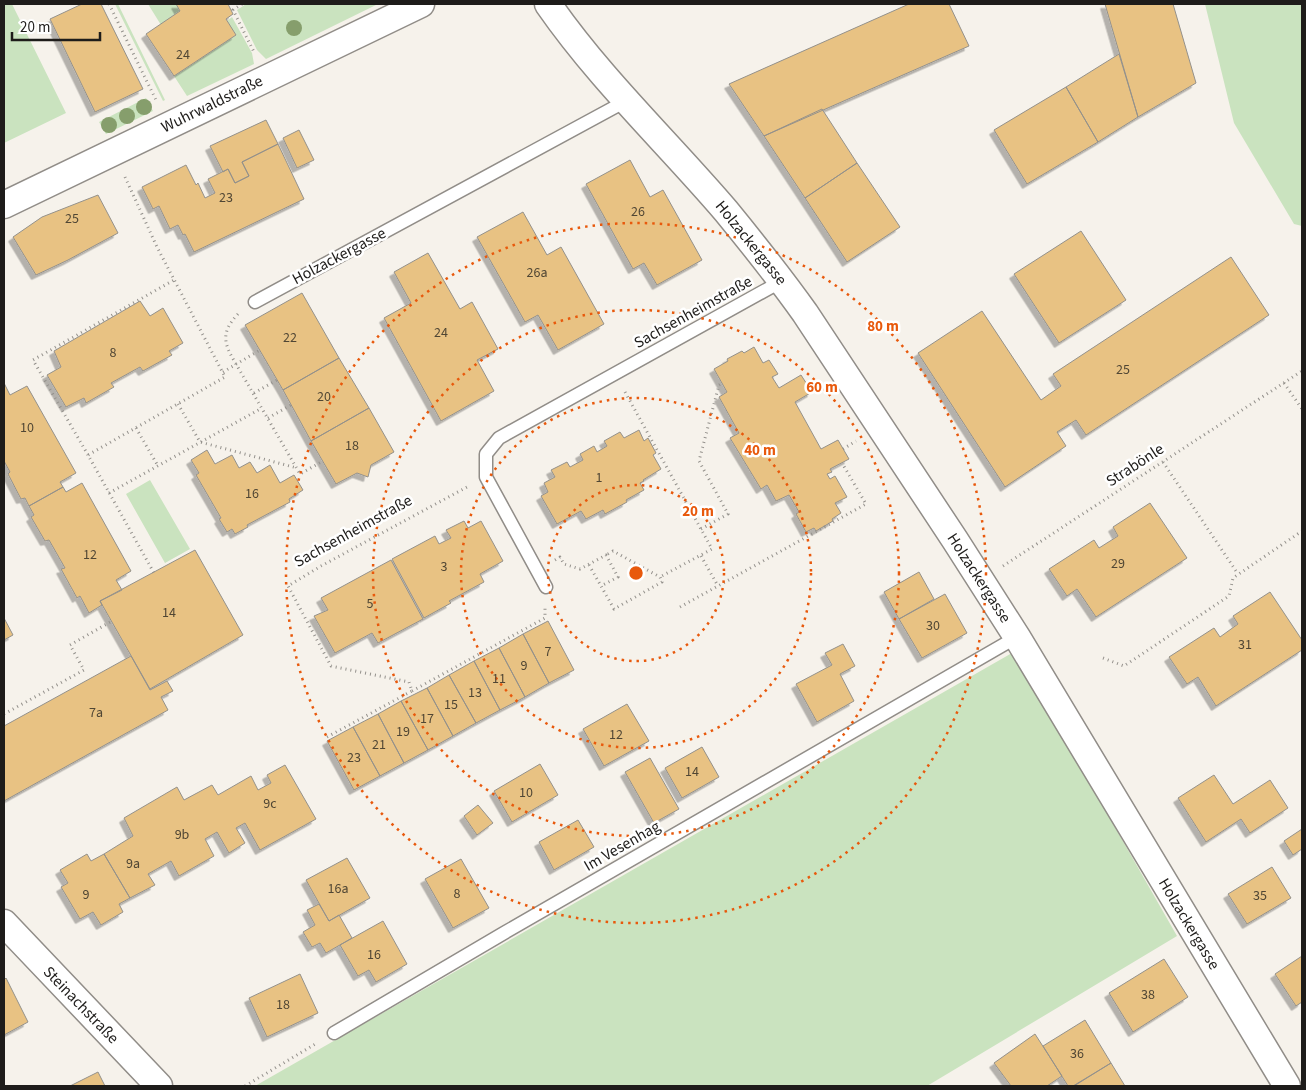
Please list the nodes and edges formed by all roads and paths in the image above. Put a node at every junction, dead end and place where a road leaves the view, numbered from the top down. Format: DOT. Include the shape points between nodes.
graph roads {
  1 [pos="109,4"];
  2 [pos="242,4"];
  3 [pos="420,4"];
  4 [pos="548,4"];
  5 [pos="267,77"];
  6 [pos="626,101"];
  7 [pos="168,126"];
  8 [pos="113,152"];
  9 [pos="4,205"];
  10 [pos="174,280"];
  11 [pos="782,281"];
  12 [pos="255,302"];
  13 [pos="260,350"];
  14 [pos="236,364"];
  15 [pos="1302,370"];
  16 [pos="223,372"];
  17 [pos="615,374"];
  18 [pos="277,380"];
  19 [pos="722,383"];
  20 [pos="1284,383"];
  21 [pos="254,393"];
  22 [pos="178,404"];
  23 [pos="291,405"];
  24 [pos="262,408"];
  25 [pos="1302,409"];
  26 [pos="268,418"];
  27 [pos="136,428"];
  28 [pos="200,442"];
  29 [pos="88,455"];
  30 [pos="323,461"];
  31 [pos="842,462"];
  32 [pos="1163,462"];
  33 [pos="158,466"];
  34 [pos="296,468"];
  35 [pos="486,477"];
  36 [pos="109,493"];
  37 [pos="701,529"];
  38 [pos="1302,531"];
  39 [pos="606,555"];
  40 [pos="701,556"];
  41 [pos="589,565"];
  42 [pos="537,570"];
  43 [pos="154,573"];
  44 [pos="1238,574"];
  45 [pos="660,578"];
  46 [pos="981,580"];
  47 [pos="601,586"];
  48 [pos="718,586"];
  49 [pos="546,587"];
  50 [pos="680,607"];
  51 [pos="112,621"];
  52 [pos="1017,637"];
  53 [pos="1103,658"];
  54 [pos="412,690"];
  55 [pos="4,714"];
  56 [pos="327,737"];
  57 [pos="4,923"];
  58 [pos="334,1033"];
  59 [pos="159,1086"];
  60 [pos="245,1086"];
  61 [pos="1287,1086"];
  1 -- 7 [label="path"];
  2 -- 5 [label="path" via="232,10"];
  3 -- 5 [label="street, Wuhrwaldstraße"];
  4 -- 6 [label="street, Holzackergasse" via="567,32"];
  5 -- 7 [label="street, Wuhrwaldstraße"];
  6 -- 11 [label="street, Holzackergasse" via="725,211"];
  6 -- 12 [label="lane, Holzackergasse"];
  7 -- 8 [label="street, Wuhrwaldstraße"];
  8 -- 9 [label="street, Wuhrwaldstraße"];
  8 -- 10 [label="path"];
  10 -- 16 [label="path"];
  10 -- 29 [label="path" via="33,360"];
  11 -- 17 [label="lane, Sachsenheimstraße"];
  11 -- 46 [label="street, Holzackergasse"];
  12 -- 14 [label="path" via="234,318 226,334 227,349"];
  13 -- 14 [label="path"];
  14 -- 16 [label="path"];
  14 -- 21 [label="path"];
  15 -- 20 [label="path, Strabönle"];
  16 -- 22 [label="path" via="225,377"];
  17 -- 35 [label="lane, Sachsenheimstraße" via="499,438 486,454"];
  17 -- 37 [label="path"];
  18 -- 21 [label="path"];
  19 -- 37 [label="path" via="699,461 728,514"];
  20 -- 25 [label="path"];
  20 -- 32 [label="path, Strabönle"];
  21 -- 24 [label="path"];
  22 -- 27 [label="path"];
  22 -- 28 [label="path"];
  23 -- 26 [label="path"];
  24 -- 26 [label="path"];
  24 -- 28 [label="path"];
  26 -- 34 [label="path"];
  27 -- 29 [label="path"];
  27 -- 33 [label="path"];
  28 -- 33 [label="path"];
  28 -- 34 [label="path"];
  29 -- 36 [label="path"];
  30 -- 34 [label="path" via="300,474"];
  31 -- 48 [label="path" via="866,504"];
  32 -- 44 [label="path"];
  32 -- 46 [label="path, Strabönle"];
  33 -- 36 [label="path"];
  35 -- 42 [label="lane"];
  35 -- 54 [label="path, Sachsenheimstraße" via="288,586 330,666 409,682"];
  36 -- 43 [label="path"];
  37 -- 40 [label="path" via="712,549"];
  38 -- 44 [label="path"];
  39 -- 41 [label="path"];
  39 -- 45 [label="path" via="612,551"];
  39 -- 47 [label="path" via="618,576"];
  40 -- 45 [label="path"];
  40 -- 48 [label="path"];
  41 -- 42 [label="path" via="580,569 564,564 560,557"];
  41 -- 47 [label="path"];
  42 -- 49 [label="lane"];
  44 -- 53 [label="path" via="1232,578 1228,596 1124,666"];
  45 -- 47 [label="path" via="662,582 614,609"];
  46 -- 52 [label="street, Holzackergasse"];
  48 -- 50 [label="path"];
  49 -- 54 [label="path" via="545,618"];
  51 -- 55 [label="path" via="70,645 84,670"];
  52 -- 58 [label="lane, Im Vesenhag"];
  52 -- 61 [label="street, Holzackergasse"];
  54 -- 56 [label="path"];
  57 -- 59 [label="street, Steinachstraße"];
  58 -- 60 [label="path"];
}
